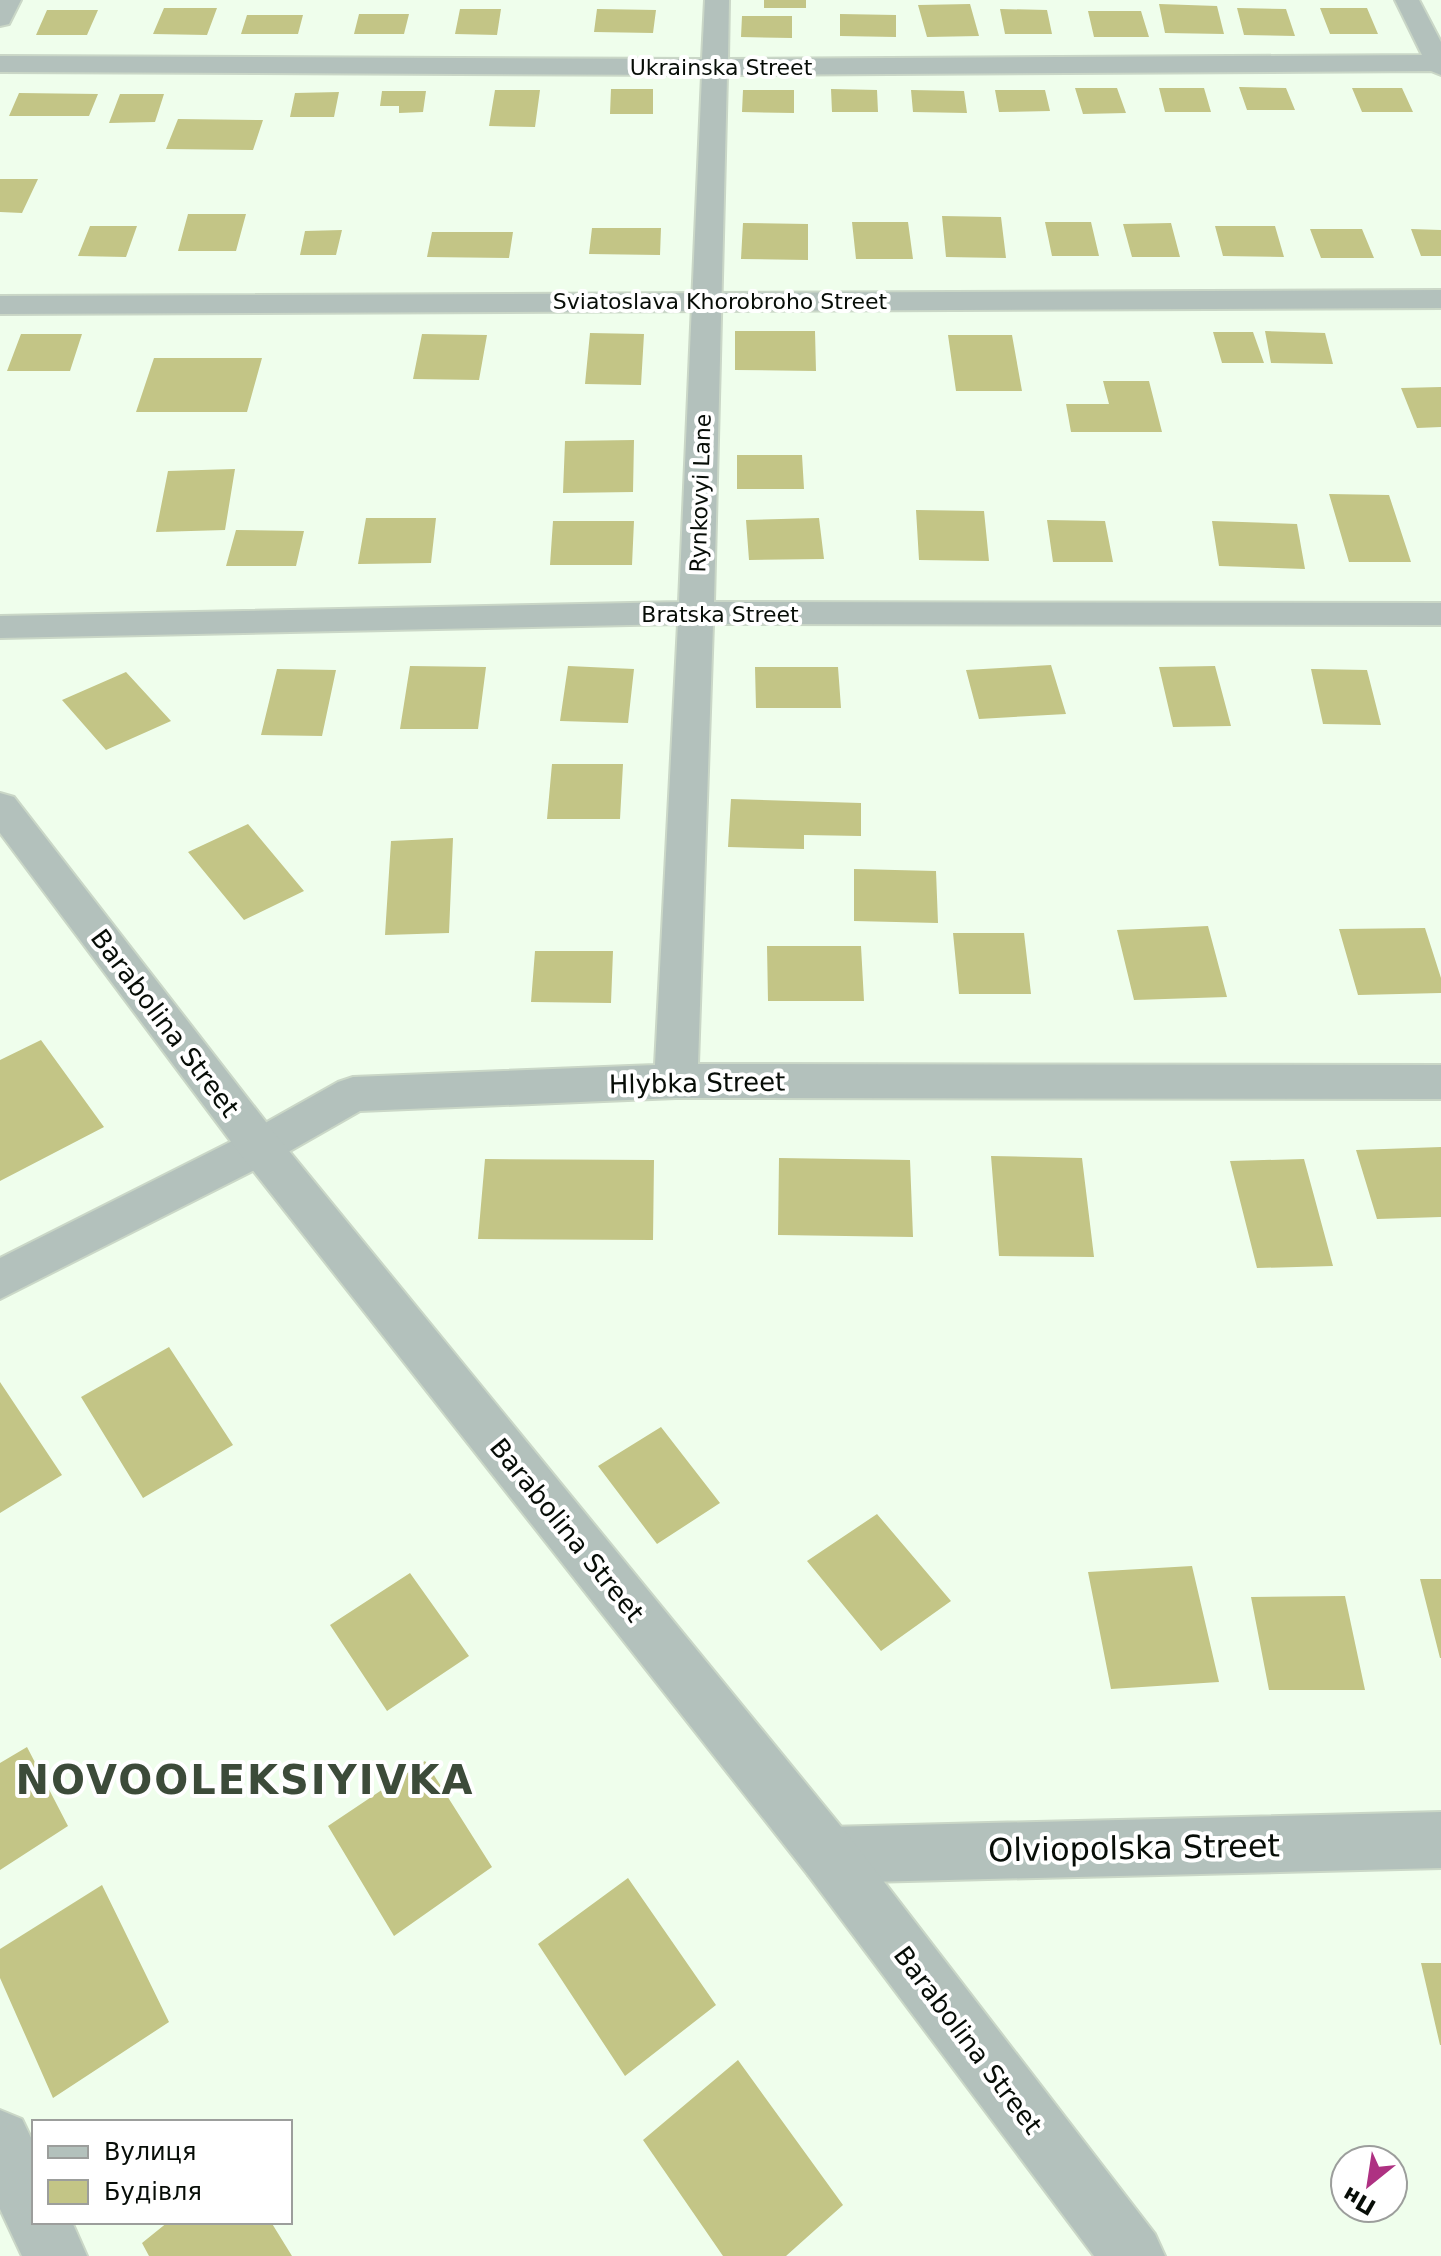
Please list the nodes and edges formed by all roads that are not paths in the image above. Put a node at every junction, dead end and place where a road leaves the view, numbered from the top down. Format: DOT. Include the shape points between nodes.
graph roads {
  1 [pos="9,0"];
  2 [pos="717,0"];
  3 [pos="1407,0"];
  4 [pos="0,19"];
  5 [pos="0,64"];
  6 [pos="1440,64"];
  7 [pos="714,67"];
  8 [pos="1441,299"];
  9 [pos="706,301"];
  10 [pos="0,305"];
  11 [pos="696,613"];
  12 [pos="1441,614"];
  13 [pos="0,627"];
  14 [pos="0,806"];
  15 [pos="676,1081"];
  16 [pos="1441,1082"];
  17 [pos="260,1147"];
  18 [pos="0,1280"];
  19 [pos="1441,1840"];
  20 [pos="828,1855"];
  21 [pos="0,2141"];
  22 [pos="32,2208"];
  23 [pos="40,2224"];
  24 [pos="55,2256"];
  25 [pos="1133,2256"];
  1 -- 4 [label="street"];
  2 -- 7 [label="street, Rynkovyi Lane"];
  3 -- 6 [label="street"];
  5 -- 7 [label="street, Ukrainska Street"];
  6 -- 7 [label="street, Ukrainska Street"];
  7 -- 9 [label="street, Rynkovyi Lane"];
  8 -- 9 [label="street, Sviatoslava Khorobroho Street"];
  9 -- 10 [label="street, Sviatoslava Khorobroho Street"];
  9 -- 11 [label="street, Rynkovyi Lane"];
  11 -- 12 [label="street, Bratska Street"];
  11 -- 13 [label="street, Bratska Street"];
  11 -- 15 [label="street, Rynkovyi Lane"];
  14 -- 17 [label="street, Barabolina Street"];
  15 -- 16 [label="street, Hlybka Street"];
  15 -- 17 [label="street, Hlybka Street" via="353,1094"];
  17 -- 18 [label="street, Hlybka Street"];
  17 -- 20 [label="street, Barabolina Street"];
  19 -- 20 [label="street, Olviopolska Street"];
  20 -- 25 [label="street, Barabolina Street"];
  21 -- 22 [label="street"];
  23 -- 24 [label="street"];
}
